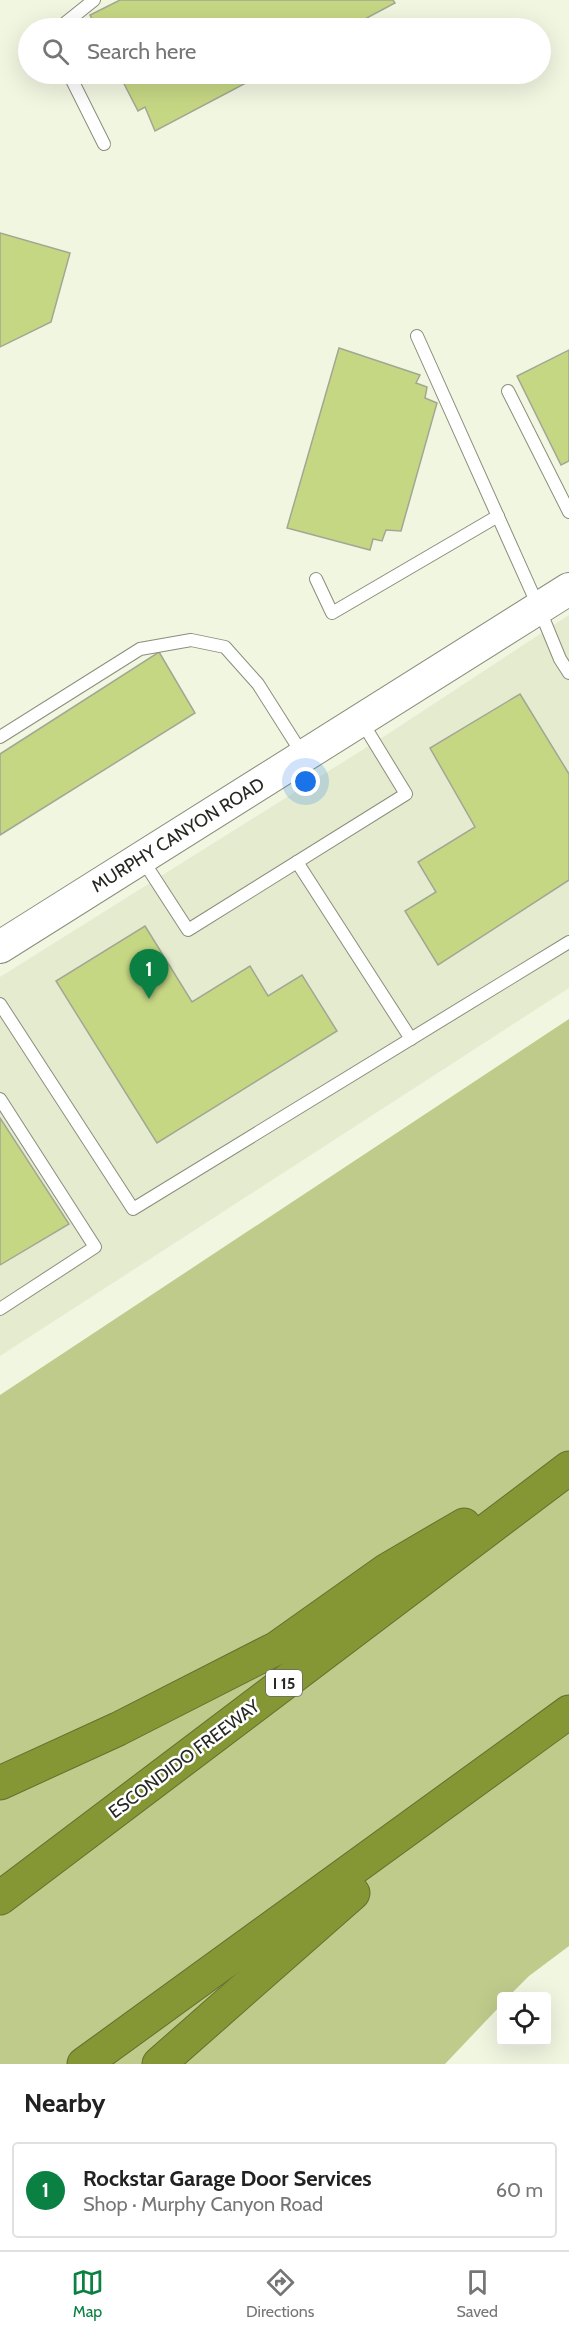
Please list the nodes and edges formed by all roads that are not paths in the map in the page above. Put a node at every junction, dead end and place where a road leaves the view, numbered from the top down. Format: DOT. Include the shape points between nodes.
graph roads {
  1 [pos="94,0"];
  2 [pos="72,18"];
  3 [pos="74,84"];
  4 [pos="104,144"];
  5 [pos="417,336"];
  6 [pos="508,391"];
  7 [pos="569,512"];
  8 [pos="498,516"];
  9 [pos="316,579"];
  10 [pos="569,589"];
  11 [pos="539,608"];
  12 [pos="569,673"];
  13 [pos="361,720"];
  14 [pos="0,738"];
  15 [pos="303,756"];
  16 [pos="142,858"];
  17 [pos="297,862"];
  18 [pos="569,942"];
  19 [pos="0,947"];
  20 [pos="0,1004"];
  21 [pos="411,1039"];
  22 [pos="0,1099"];
  23 [pos="0,1309"];
  24 [pos="569,1466"];
  25 [pos="569,1712"];
  26 [pos="499,1764"];
  27 [pos="0,1783"];
  28 [pos="0,1898"];
  29 [pos="84,2064"];
  30 [pos="159,2064"];
  1 -- 2 [label="lane"];
  3 -- 4 [label="lane"];
  5 -- 8 [label="lane"];
  6 -- 7 [label="lane"];
  8 -- 9 [label="lane" via="332,613"];
  8 -- 11 [label="lane"];
  10 -- 11 [label="main road, MURPHY CANYON ROAD"];
  11 -- 12 [label="lane"];
  11 -- 13 [label="main road, MURPHY CANYON ROAD"];
  13 -- 15 [label="main road, MURPHY CANYON ROAD"];
  13 -- 17 [label="lane" via="406,795"];
  14 -- 15 [label="lane" via="140,649 191,640 225,647 258,684"];
  15 -- 16 [label="main road, MURPHY CANYON ROAD"];
  16 -- 17 [label="lane" via="188,930"];
  16 -- 19 [label="main road, MURPHY CANYON ROAD"];
  17 -- 21 [label="lane"];
  18 -- 21 [label="lane"];
  20 -- 21 [label="lane" via="133,1209"];
  22 -- 23 [label="lane" via="95,1247"];
  24 -- 27 [label="highway" via="387,1570 277,1648 118,1729"];
  24 -- 28 [label="highway, ESCONDIDO FREEWAY / I 15"];
  25 -- 26 [label="highway"];
  26 -- 29 [label="highway"];
  26 -- 30 [label="highway"];
}
